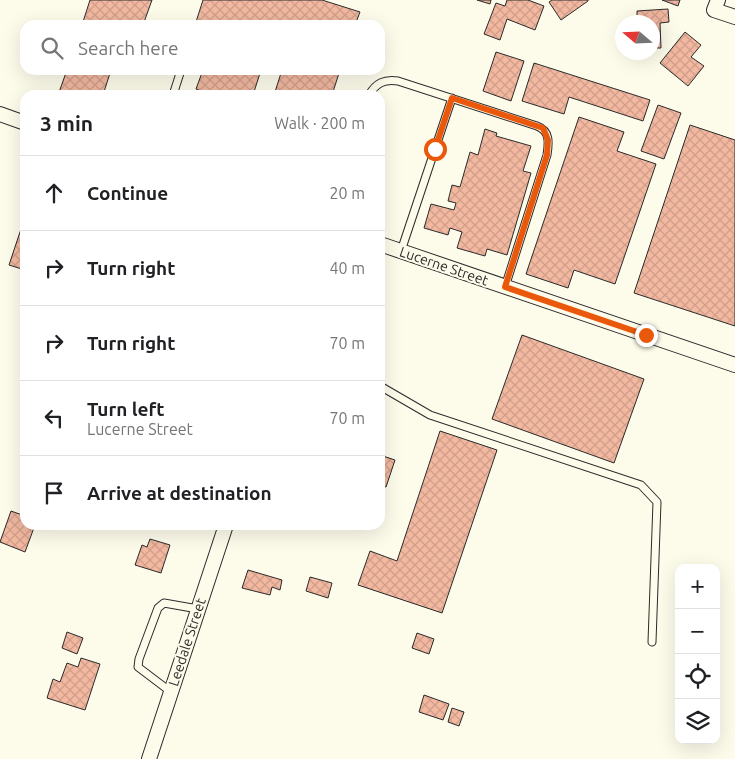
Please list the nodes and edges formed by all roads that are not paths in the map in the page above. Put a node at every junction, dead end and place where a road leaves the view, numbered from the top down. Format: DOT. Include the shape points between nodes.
graph roads {
  1 [pos="718,0"];
  2 [pos="735,17"];
  3 [pos="179,75"];
  4 [pos="175,90"];
  5 [pos="372,90"];
  6 [pos="452,98"];
  7 [pos="0,114"];
  8 [pos="20,121"];
  9 [pos="385,246"];
  10 [pos="401,251"];
  11 [pos="505,287"];
  12 [pos="735,365"];
  13 [pos="385,389"];
  14 [pos="224,530"];
  15 [pos="198,609"];
  16 [pos="652,642"];
  17 [pos="171,692"];
  18 [pos="148,759"];
  1 -- 2 [label="street" via="714,10"];
  3 -- 4 [label="lane"];
  5 -- 6 [label="lane" via="381,82 390,80"];
  6 -- 10 [label="lane"];
  6 -- 11 [label="lane" via="543,128 548,140 547,155"];
  7 -- 8 [label="street"];
  9 -- 10 [label="street, Lucerne Street"];
  10 -- 11 [label="street, Lucerne Street"];
  11 -- 12 [label="street, Lucerne Street"];
  13 -- 16 [label="lane" via="430,415 641,485 658,502"];
  14 -- 15 [label="street, Leedale Street"];
  15 -- 17 [label="street, Leedale Street"];
  15 -- 17 [label="lane" via="164,603 158,608 139,659 138,667 142,672"];
  17 -- 18 [label="street, Leedale Street"];
}
